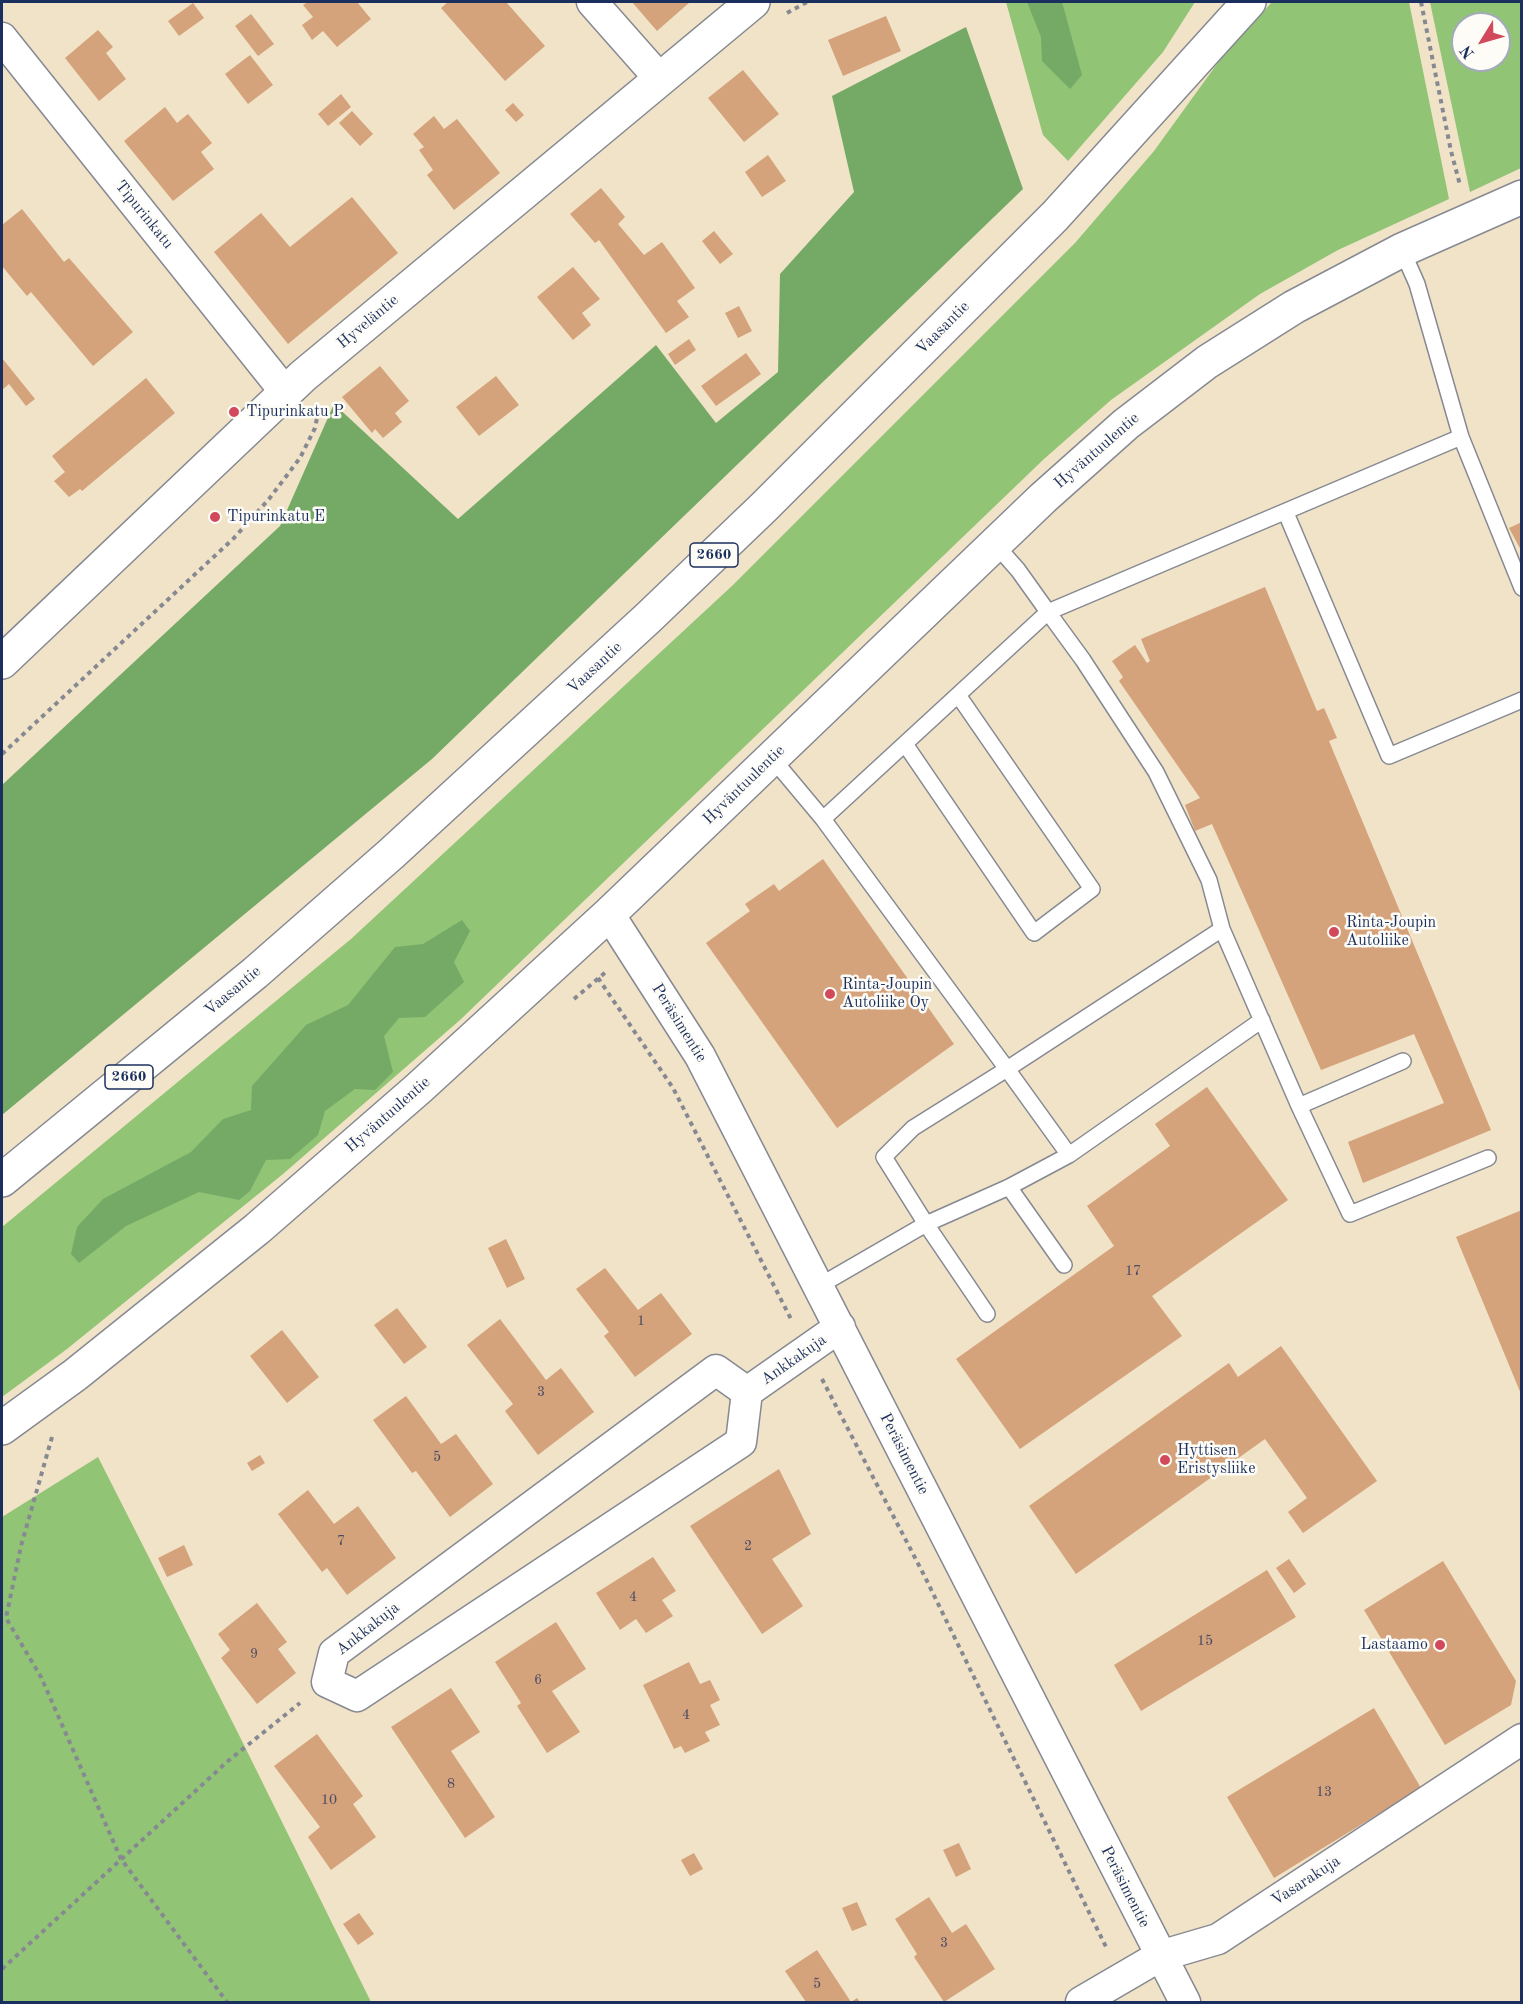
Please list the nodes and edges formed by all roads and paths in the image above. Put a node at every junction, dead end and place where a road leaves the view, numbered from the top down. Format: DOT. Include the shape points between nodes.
graph roads {
  1 [pos="592,2"];
  2 [pos="753,2"];
  3 [pos="807,2"];
  4 [pos="1217,2"];
  5 [pos="1249,2"];
  6 [pos="1421,2"];
  7 [pos="785,14"];
  8 [pos="2,38"];
  9 [pos="660,79"];
  10 [pos="1148,111"];
  11 [pos="1521,197"];
  12 [pos="1470,220"];
  13 [pos="1402,250"];
  14 [pos="286,393"];
  15 [pos="318,409"];
  16 [pos="1461,437"];
  17 [pos="1286,513"];
  18 [pos="995,544"];
  19 [pos="1521,588"];
  20 [pos="1048,612"];
  21 [pos="2,662"];
  22 [pos="958,695"];
  23 [pos="1521,700"];
  24 [pos="905,744"];
  25 [pos="2,754"];
  26 [pos="772,758"];
  27 [pos="823,819"];
  28 [pos="609,914"];
  29 [pos="1222,929"];
  30 [pos="598,978"];
  31 [pos="1262,1020"];
  32 [pos="1403,1061"];
  33 [pos="1007,1069"];
  34 [pos="1299,1106"];
  35 [pos="1069,1155"];
  36 [pos="1488,1158"];
  37 [pos="2,1180"];
  38 [pos="1009,1187"];
  39 [pos="926,1224"];
  40 [pos="1064,1265"];
  41 [pos="819,1286"];
  42 [pos="987,1314"];
  43 [pos="840,1328"];
  44 [pos="808,1351"];
  45 [pos="747,1392"];
  46 [pos="2,1428"];
  47 [pos="54,1432"];
  48 [pos="327,1682"];
  49 [pos="1521,1739"];
  50 [pos="121,1859"];
  51 [pos="1160,1956"];
  52 [pos="2,1969"];
  53 [pos="1121,1977"];
  54 [pos="227,2002"];
  55 [pos="1081,2002"];
  56 [pos="1185,2002"];
  1 -- 9 [label="street"];
  2 -- 9 [label="street, Hyveläntie"];
  3 -- 7 [label="path"];
  4 -- 10 [label="street, Vaasantie"];
  5 -- 10 [label="street, Vaasantie"];
  6 -- 12 [label="path" via="1451,151"];
  8 -- 14 [label="street, Tipurinkatu"];
  9 -- 14 [label="street, Hyveläntie"];
  10 -- 37 [label="street, Vaasantie / 2660" via="1055,216 764,507 534,724 255,973"];
  11 -- 12 [label="street, Hyväntuulentie"];
  12 -- 13 [label="street, Hyväntuulentie"];
  13 -- 16 [label="lane" via="1417,284"];
  13 -- 18 [label="street, Hyväntuulentie" via="1294,307 1207,362 1126,424"];
  14 -- 21 [label="street, Hyveläntie"];
  15 -- 25 [label="path" via="315,428 300,458 234,538"];
  16 -- 17 [label="lane"];
  16 -- 19 [label="lane"];
  17 -- 20 [label="lane"];
  17 -- 23 [label="lane" via="1389,756"];
  18 -- 20 [label="lane"];
  18 -- 26 [label="street, Hyväntuulentie"];
  20 -- 22 [label="lane"];
  20 -- 29 [label="lane" via="1156,772 1209,880"];
  22 -- 24 [label="lane"];
  22 -- 24 [label="lane" via="1092,889 1034,933"];
  24 -- 27 [label="lane"];
  26 -- 27 [label="lane"];
  26 -- 28 [label="street, Hyväntuulentie"];
  27 -- 33 [label="lane"];
  28 -- 41 [label="street, Peräsimentie" via="700,1056"];
  28 -- 46 [label="street, Hyväntuulentie" via="257,1229 75,1375"];
  29 -- 31 [label="lane"];
  29 -- 33 [label="lane"];
  30 -- 44 [label="path" via="673,1088"];
  31 -- 34 [label="lane"];
  31 -- 35 [label="lane"];
  32 -- 34 [label="lane"];
  33 -- 35 [label="lane"];
  33 -- 39 [label="lane" via="914,1128 884,1157"];
  34 -- 36 [label="lane" via="1350,1214"];
  35 -- 38 [label="lane"];
  38 -- 39 [label="lane"];
  38 -- 40 [label="lane"];
  39 -- 41 [label="lane"];
  39 -- 42 [label="lane"];
  41 -- 43 [label="street, Peräsimentie"];
  43 -- 44 [label="street, Ankkakuja"];
  43 -- 51 [label="street, Peräsimentie"];
  44 -- 45 [label="street, Ankkakuja"];
  44 -- 53 [label="path" via="925,1577"];
  45 -- 48 [label="street, Ankkakuja" via="716,1370 334,1653"];
  45 -- 48 [label="street, Ankkakuja" via="741,1443 357,1696"];
  47 -- 50 [label="path" via="21,1545 6,1618 41,1677"];
  48 -- 50 [label="path" via="228,1761"];
  49 -- 51 [label="street, Vasarakuja" via="1218,1939"];
  50 -- 52 [label="path"];
  50 -- 54 [label="path"];
  51 -- 53 [label="street, Vasarakuja"];
  51 -- 56 [label="street, Peräsimentie"];
  53 -- 55 [label="street, Vasarakuja"];
}
